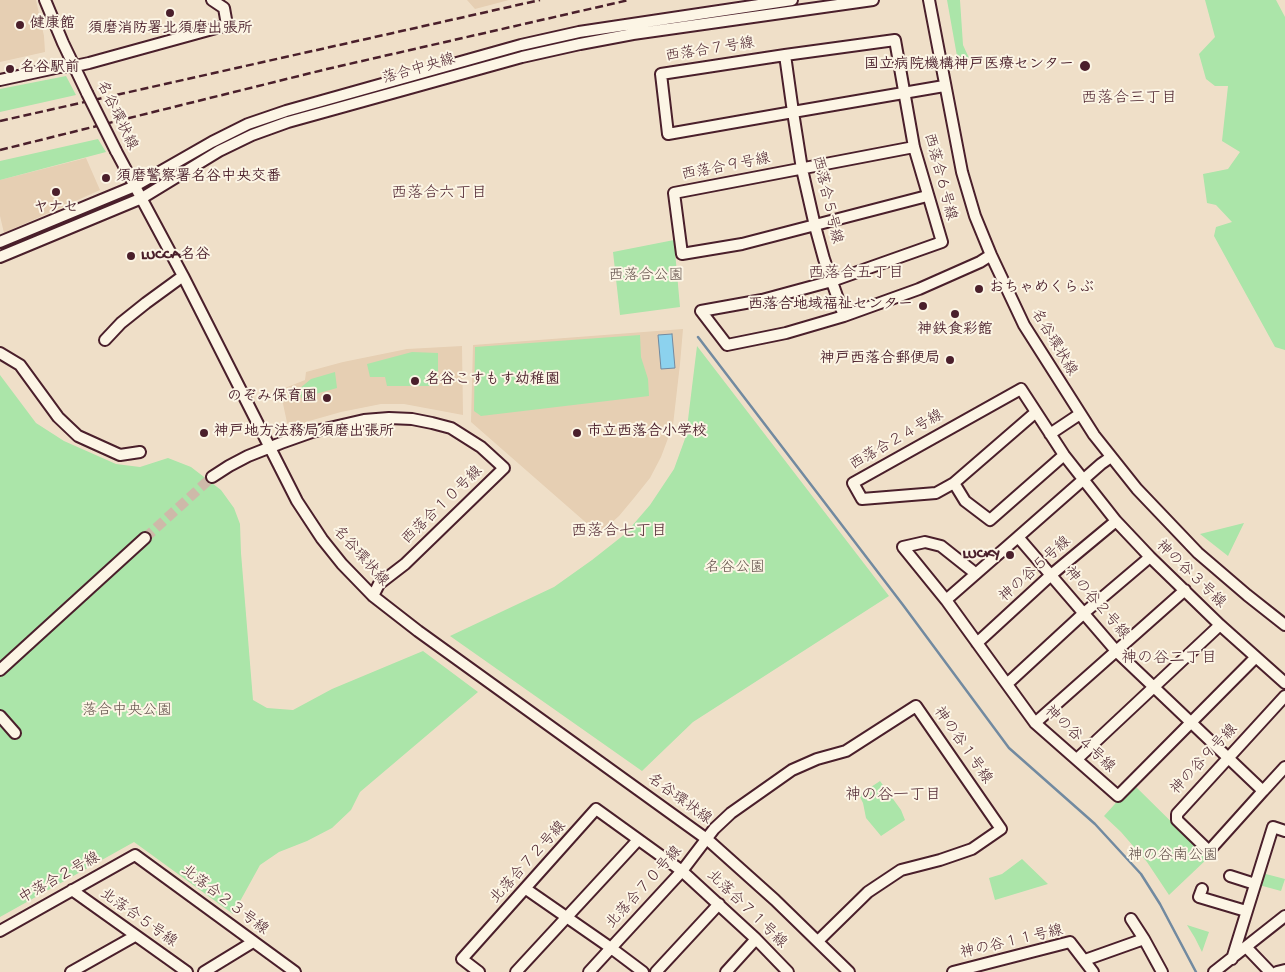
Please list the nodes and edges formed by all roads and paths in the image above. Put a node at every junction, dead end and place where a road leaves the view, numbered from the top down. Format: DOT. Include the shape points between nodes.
graph roads {
  1 [pos="45,0"];
  2 [pos="212,0"];
  3 [pos="792,0"];
  4 [pos="873,0"];
  5 [pos="929,0"];
  6 [pos="785,54"];
  7 [pos="77,69"];
  8 [pos="0,80"];
  9 [pos="944,86"];
  10 [pos="904,94"];
  11 [pos="793,112"];
  12 [pos="914,147"];
  13 [pos="802,169"];
  14 [pos="135,186"];
  15 [pos="927,196"];
  16 [pos="142,198"];
  17 [pos="815,226"];
  18 [pos="0,242"];
  19 [pos="991,255"];
  20 [pos="0,257"];
  21 [pos="183,276"];
  22 [pos="832,281"];
  23 [pos="844,316"];
  24 [pos="105,340"];
  25 [pos="0,352"];
  26 [pos="1036,412"];
  27 [pos="1080,414"];
  28 [pos="1050,434"];
  29 [pos="269,447"];
  30 [pos="140,452"];
  31 [pos="1064,455"];
  32 [pos="1111,457"];
  33 [pos="212,477"];
  34 [pos="1083,480"];
  35 [pos="954,483"];
  36 [pos="1116,521"];
  37 [pos="1018,537"];
  38 [pos="145,538"];
  39 [pos="1150,557"];
  40 [pos="975,573"];
  41 [pos="1051,575"];
  42 [pos="1185,590"];
  43 [pos="373,596"];
  44 [pos="946,600"];
  45 [pos="1084,613"];
  46 [pos="1220,625"];
  47 [pos="1285,625"];
  48 [pos="977,643"];
  49 [pos="1117,652"];
  50 [pos="1256,657"];
  51 [pos="0,670"];
  52 [pos="1285,683"];
  53 [pos="1007,684"];
  54 [pos="1154,687"];
  55 [pos="1285,696"];
  56 [pos="0,716"];
  57 [pos="1035,722"];
  58 [pos="1192,722"];
  59 [pos="15,733"];
  60 [pos="1228,758"];
  61 [pos="1077,759"];
  62 [pos="1285,767"];
  63 [pos="1263,791"];
  64 [pos="1285,831"];
  65 [pos="638,840"];
  66 [pos="708,840"];
  67 [pos="135,855"];
  68 [pos="682,871"];
  69 [pos="1230,876"];
  70 [pos="1255,884"];
  71 [pos="1202,888"];
  72 [pos="526,889"];
  73 [pos="72,890"];
  74 [pos="718,904"];
  75 [pos="1246,912"];
  76 [pos="1285,916"];
  77 [pos="567,919"];
  78 [pos="1131,919"];
  79 [pos="0,930"];
  80 [pos="135,936"];
  81 [pos="756,939"];
  82 [pos="1144,939"];
  83 [pos="818,941"];
  84 [pos="253,942"];
  85 [pos="1246,947"];
  86 [pos="611,948"];
  87 [pos="1232,959"];
  88 [pos="1085,960"];
  89 [pos="1285,970"];
  90 [pos="71,972"];
  91 [pos="187,972"];
  92 [pos="204,972"];
  93 [pos="295,972"];
  94 [pos="479,972"];
  95 [pos="516,972"];
  96 [pos="589,972"];
  97 [pos="643,972"];
  98 [pos="656,972"];
  99 [pos="726,972"];
  100 [pos="788,972"];
  101 [pos="849,972"];
  102 [pos="953,972"];
  103 [pos="1093,972"];
  104 [pos="1162,972"];
  105 [pos="1214,972"];
  106 [pos="1270,972"];
  107 [pos="1277,972"];
  1 -- 7 [label="street, 名谷環状線"];
  2 -- 7 [label="street" via="224,8 227,25"];
  3 -- 14 [label="street, 落合中央線" via="579,32 513,47 286,111 239,128"];
  4 -- 16 [label="street, 落合中央線" via="633,34 513,59 270,128 219,151"];
  5 -- 9 [label="street, 名谷環状線"];
  6 -- 10 [label="street, 西落合７号線" via="895,40"];
  6 -- 11 [label="street, 西落合５号線"];
  6 -- 11 [label="street, 西落合７号線" via="661,74 668,134"];
  7 -- 8 [label="street" via="60,67"];
  7 -- 14 [label="street, 名谷環状線, bridge"];
  9 -- 10 [label="street"];
  9 -- 19 [label="street, 名谷環状線" via="962,172"];
  10 -- 11 [label="street"];
  10 -- 12 [label="street, 西落合６号線"];
  11 -- 13 [label="street, 西落合５号線"];
  12 -- 13 [label="street, 西落合９号線"];
  12 -- 15 [label="street, 西落合６号線"];
  13 -- 17 [label="street, 西落合５号線"];
  13 -- 17 [label="street, 西落合９号線" via="674,193 682,254 742,244"];
  14 -- 16 [label="street, 名谷環状線"];
  14 -- 18 [label="street, 落合中央線"];
  15 -- 17 [label="street, 西落合９号線"];
  15 -- 22 [label="street, 西落合６号線" via="942,242"];
  16 -- 20 [label="street, 落合中央線"];
  16 -- 21 [label="street, 名谷環状線"];
  17 -- 22 [label="street, 西落合５号線"];
  19 -- 23 [label="street" via="919,289"];
  19 -- 27 [label="street, 名谷環状線" via="1024,325"];
  21 -- 24 [label="street" via="146,302"];
  21 -- 29 [label="street, 名谷環状線"];
  22 -- 23 [label="street, 西落合５号線"];
  22 -- 23 [label="street, 西落合６号線" via="762,300 701,311 727,345"];
  25 -- 30 [label="street" via="20,365 58,417 78,436 120,455"];
  26 -- 28 [label="street, 西落合２４号線"];
  26 -- 35 [label="street, 西落合２４号線"];
  26 -- 35 [label="street, 西落合２４号線" via="1021,389 853,484 862,499 936,494"];
  27 -- 28 [label="street"];
  27 -- 32 [label="street, 名谷環状線"];
  28 -- 31 [label="street, 西落合２４号線"];
  29 -- 33 [label="street"];
  29 -- 43 [label="street, 名谷環状線" via="314,528"];
  29 -- 43 [label="street, 西落合１０号線" via="340,425 389,418 412,419 451,428 481,447 504,468 405,564 378,584"];
  31 -- 34 [label="street, 西落合２４号線"];
  31 -- 35 [label="street" via="990,520 965,501"];
  32 -- 34 [label="street"];
  32 -- 47 [label="street, 名谷環状線" via="1198,553"];
  34 -- 36 [label="street, 神の谷３号線"];
  34 -- 37 [label="street"];
  36 -- 39 [label="street, 神の谷３号線"];
  36 -- 41 [label="street, 神の谷５号線"];
  37 -- 40 [label="street"];
  37 -- 41 [label="street, 神の谷２号線"];
  38 -- 51 [label="street"];
  39 -- 42 [label="street, 神の谷３号線"];
  39 -- 45 [label="street"];
  40 -- 44 [label="street"];
  40 -- 44 [label="street, 神の谷４号線" via="941,546 925,542 903,547"];
  41 -- 45 [label="street, 神の谷２号線"];
  41 -- 48 [label="street, 神の谷５号線"];
  42 -- 46 [label="street, 神の谷３号線"];
  42 -- 49 [label="street"];
  43 -- 66 [label="street, 名谷環状線"];
  44 -- 48 [label="street, 神の谷４号線"];
  45 -- 49 [label="street, 神の谷２号線"];
  45 -- 53 [label="street"];
  46 -- 50 [label="street, 神の谷３号線"];
  46 -- 54 [label="street"];
  48 -- 53 [label="street, 神の谷４号線"];
  49 -- 54 [label="street, 神の谷２号線"];
  49 -- 57 [label="street"];
  50 -- 52 [label="street, 神の谷３号線"];
  50 -- 58 [label="street, 神の谷４号線"];
  53 -- 57 [label="street, 神の谷４号線"];
  54 -- 58 [label="street, 神の谷２号線"];
  54 -- 61 [label="street"];
  55 -- 60 [label="street, 神の谷９号線"];
  56 -- 59 [label="street"];
  57 -- 61 [label="street, 神の谷４号線"];
  58 -- 60 [label="street, 神の谷２号線"];
  58 -- 61 [label="street, 神の谷４号線" via="1118,796"];
  60 -- 63 [label="street, 神の谷２号線"];
  60 -- 63 [label="street, 神の谷９号線" via="1177,814 1177,820 1208,851"];
  62 -- 63 [label="street"];
  64 -- 70 [label="street" via="1272,827"];
  65 -- 68 [label="street, 北落合７２号線"];
  65 -- 72 [label="street, 北落合７２号線" via="596,809"];
  65 -- 77 [label="street"];
  66 -- 68 [label="street, 北落合７０号線"];
  66 -- 83 [label="street, 名谷環状線"];
  66 -- 83 [label="street, 神の谷１号線" via="714,829 731,814 792,770 846,751 916,706 1001,829 972,849 901,870 868,892"];
  67 -- 73 [label="street, 中落合２号線"];
  67 -- 84 [label="street, 北落合２３号線"];
  68 -- 74 [label="street, 北落合７１号線"];
  68 -- 86 [label="street, 北落合７０号線"];
  69 -- 70 [label="street"];
  70 -- 75 [label="street"];
  71 -- 75 [label="street" via="1199,897"];
  72 -- 77 [label="street"];
  72 -- 94 [label="street, 北落合７２号線" via="462,959"];
  73 -- 79 [label="street, 中落合２号線"];
  73 -- 80 [label="street, 北落合５号線"];
  74 -- 81 [label="street, 北落合７１号線"];
  74 -- 98 [label="street"];
  75 -- 87 [label="street"];
  76 -- 85 [label="street"];
  77 -- 86 [label="street"];
  77 -- 95 [label="street"];
  78 -- 82 [label="street"];
  80 -- 90 [label="street"];
  80 -- 91 [label="street, 北落合５号線"];
  81 -- 99 [label="street"];
  81 -- 100 [label="street, 北落合７１号線"];
  82 -- 88 [label="street"];
  82 -- 104 [label="street"];
  83 -- 101 [label="street, 名谷環状線"];
  84 -- 92 [label="street"];
  84 -- 93 [label="street, 北落合２３号線"];
  85 -- 87 [label="street"];
  85 -- 106 [label="street"];
  86 -- 96 [label="street"];
  86 -- 97 [label="street, 北落合７０号線"];
  87 -- 105 [label="street"];
  88 -- 102 [label="street, 神の谷１１号線" via="1070,942"];
  88 -- 103 [label="street, 神の谷１１号線"];
  89 -- 107 [label="street"];
}
